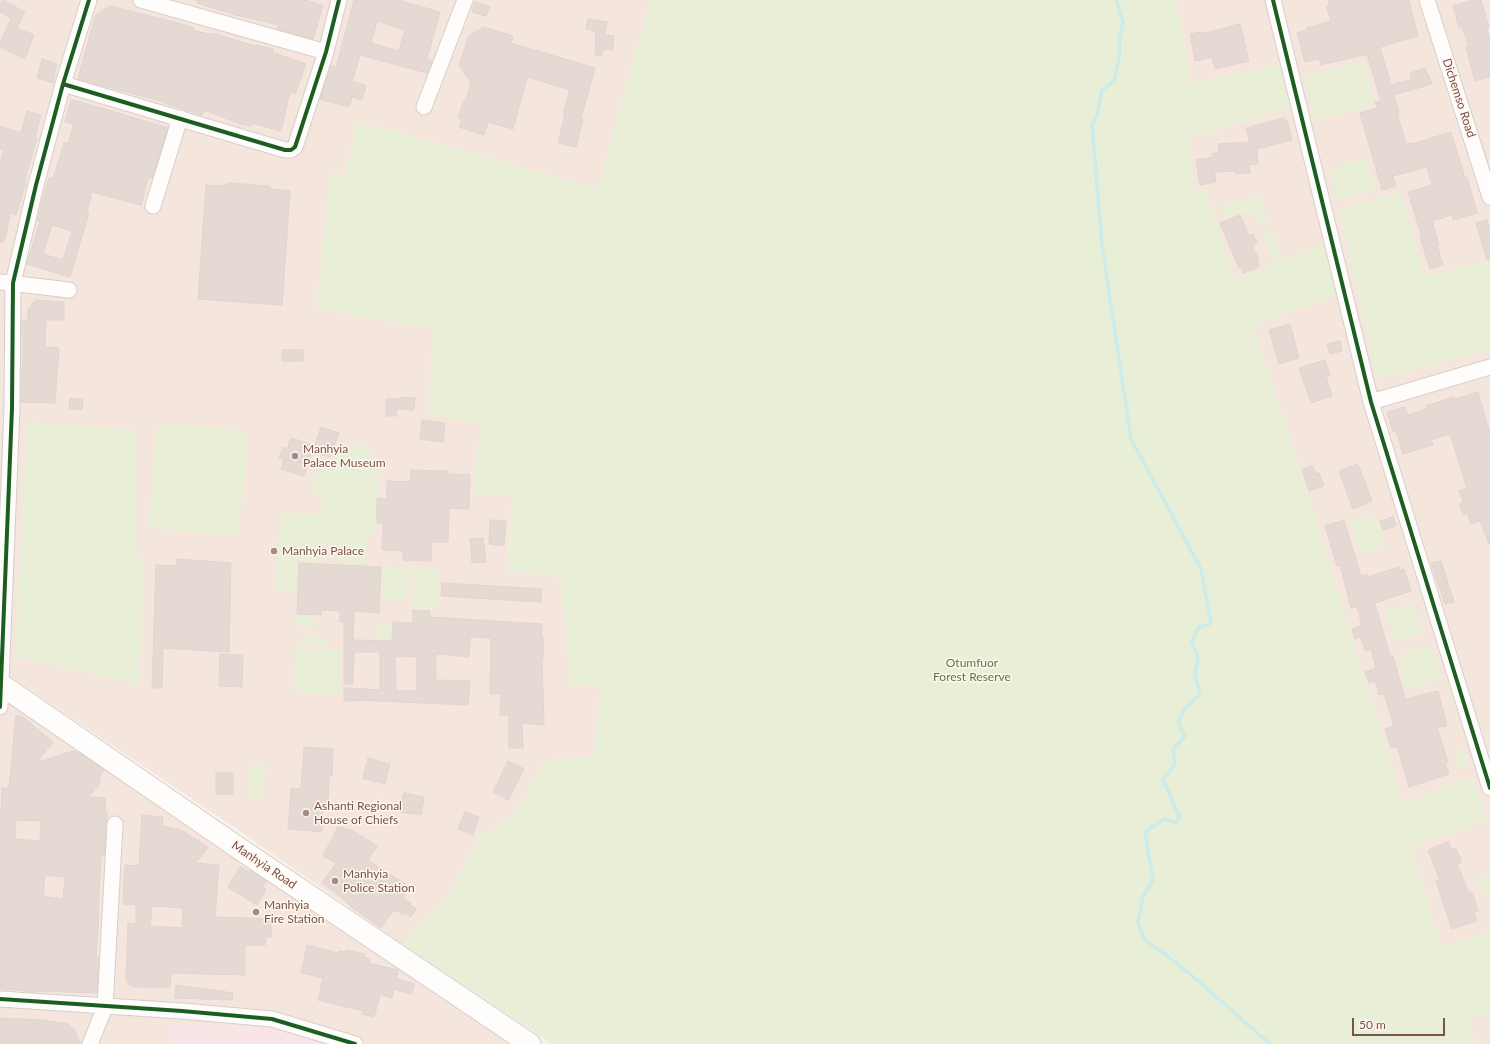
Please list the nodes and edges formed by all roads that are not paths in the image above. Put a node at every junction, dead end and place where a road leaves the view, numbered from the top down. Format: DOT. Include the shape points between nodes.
graph roads {
  1 [pos="89,0"];
  2 [pos="141,0"];
  3 [pos="339,0"];
  4 [pos="465,0"];
  5 [pos="1273,0"];
  6 [pos="1427,0"];
  7 [pos="326,52"];
  8 [pos="63,84"];
  9 [pos="424,107"];
  10 [pos="180,118"];
  11 [pos="1485,164"];
  12 [pos="1490,197"];
  13 [pos="153,206"];
  14 [pos="6,282"];
  15 [pos="69,290"];
  16 [pos="1490,367"];
  17 [pos="1371,402"];
  18 [pos="6,408"];
  19 [pos="1,685"];
  20 [pos="0,707"];
  21 [pos="1490,788"];
  22 [pos="115,824"];
  23 [pos="0,999"];
  24 [pos="105,1007"];
  25 [pos="90,1044"];
  26 [pos="355,1044"];
  27 [pos="530,1044"];
  1 -- 8 [label="street"];
  2 -- 7 [label="street"];
  3 -- 7 [label="street"];
  4 -- 9 [label="street"];
  5 -- 17 [label="street"];
  6 -- 11 [label="street, Dichemso Road"];
  7 -- 10 [label="street" via="295,147 291,150"];
  8 -- 10 [label="street"];
  8 -- 14 [label="street"];
  10 -- 13 [label="street"];
  11 -- 12 [label="street, Dichemso Road"];
  14 -- 15 [label="street"];
  14 -- 18 [label="street"];
  16 -- 17 [label="street"];
  17 -- 21 [label="street"];
  18 -- 19 [label="street"];
  19 -- 20 [label="street"];
  19 -- 27 [label="main road, Manhyia Road"];
  22 -- 24 [label="street"];
  23 -- 24 [label="street"];
  24 -- 25 [label="street"];
  24 -- 26 [label="street" via="272,1019"];
}
